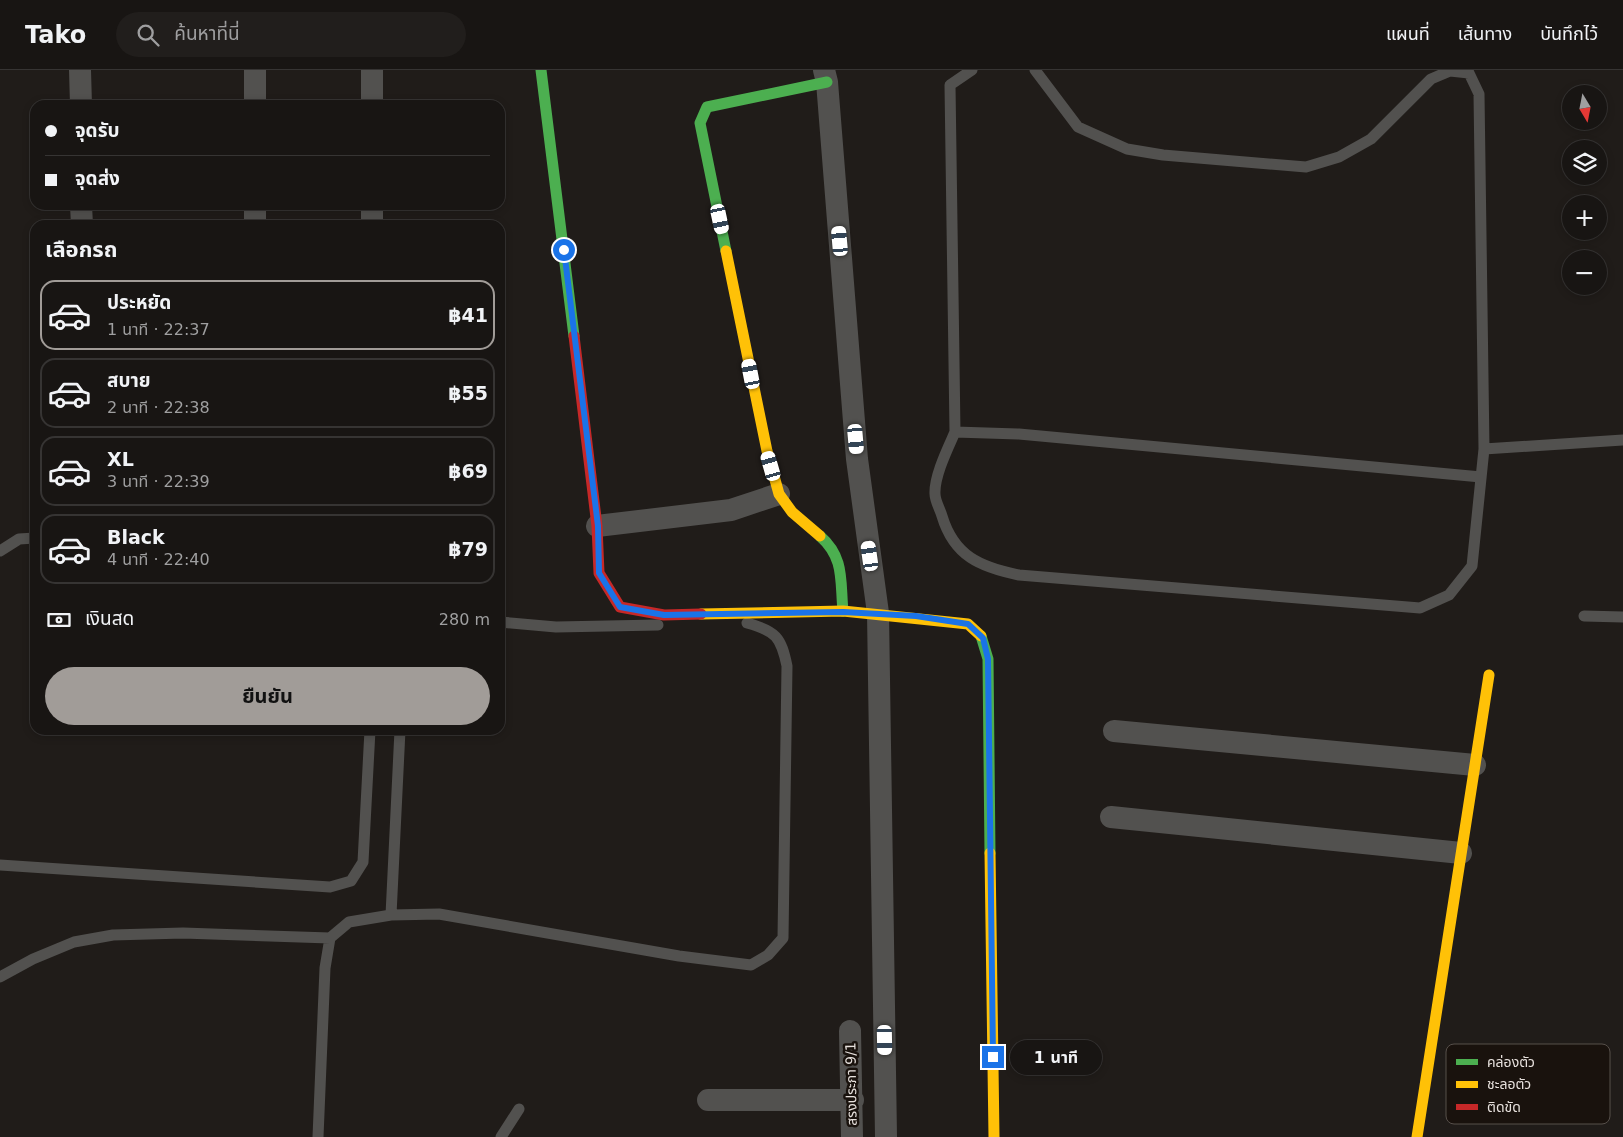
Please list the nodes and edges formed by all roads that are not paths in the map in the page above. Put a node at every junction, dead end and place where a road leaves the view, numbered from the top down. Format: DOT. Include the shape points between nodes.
graph roads {
  1 [pos="80,70"];
  2 [pos="255,70"];
  3 [pos="372,70"];
  4 [pos="541,70"];
  5 [pos="972,70"];
  6 [pos="1036,70"];
  7 [pos="1469,72"];
  8 [pos="825,76"];
  9 [pos="81,100"];
  10 [pos="255,100"];
  11 [pos="372,100"];
  12 [pos="955,432"];
  13 [pos="1623,440"];
  14 [pos="1484,450"];
  15 [pos="1481,477"];
  16 [pos="779,494"];
  17 [pos="598,526"];
  18 [pos="30,538"];
  19 [pos="0,552"];
  20 [pos="843,612"];
  21 [pos="878,613"];
  22 [pos="1584,616"];
  23 [pos="1623,617"];
  24 [pos="505,622"];
  25 [pos="1489,675"];
  26 [pos="1114,731"];
  27 [pos="370,735"];
  28 [pos="400,735"];
  29 [pos="1475,765"];
  30 [pos="1111,817"];
  31 [pos="1461,853"];
  32 [pos="0,865"];
  33 [pos="391,915"];
  34 [pos="330,938"];
  35 [pos="0,978"];
  36 [pos="850,1031"];
  37 [pos="708,1100"];
  38 [pos="853,1100"];
  39 [pos="519,1110"];
  40 [pos="318,1137"];
  41 [pos="501,1137"];
  42 [pos="852,1137"];
  43 [pos="886,1137"];
  44 [pos="994,1137"];
  45 [pos="1417,1137"];
  1 -- 9 [label="street"];
  2 -- 10 [label="street"];
  3 -- 11 [label="street"];
  4 -- 17 [label="street"];
  5 -- 12 [label="lane" via="950,85"];
  6 -- 7 [label="lane" via="1078,127 1127,149 1306,167 1339,157 1371,139 1431,79 1450,71"];
  7 -- 14 [label="lane" via="1479,94"];
  8 -- 16 [label="street" via="707,107 700,122 767,451"];
  8 -- 21 [label="street" via="857,459"];
  12 -- 15 [label="lane" via="1019,434"];
  12 -- 15 [label="lane" via="942,464 935,494 946,530 965,556 992,569 1028,576 1420,608 1449,595 1472,566"];
  13 -- 14 [label="lane"];
  14 -- 15 [label="lane"];
  16 -- 17 [label="street" via="731,510"];
  16 -- 20 [label="street" via="792,512 828,544 838,558"];
  17 -- 20 [label="street" via="599,573 620,607 664,615"];
  18 -- 19 [label="lane" via="19,539"];
  20 -- 21 [label="street"];
  21 -- 43 [label="street"];
  21 -- 44 [label="street" via="968,624 983,638 988,659"];
  22 -- 23 [label="lane"];
  24 -- 33 [label="lane" via="556,627 745,622 768,628 782,643 787,666 783,938 768,955 751,965 679,956 440,914"];
  25 -- 29 [label="street"];
  26 -- 29 [label="street"];
  27 -- 32 [label="lane" via="363,862 351,881 330,887"];
  28 -- 33 [label="lane"];
  29 -- 31 [label="street"];
  30 -- 31 [label="street"];
  31 -- 45 [label="street"];
  33 -- 34 [label="lane" via="349,922"];
  34 -- 35 [label="lane" via="183,933 113,935 74,942"];
  34 -- 40 [label="lane" via="325,968"];
  36 -- 38 [label="street, สรงประภา 9/1"];
  37 -- 38 [label="street"];
  38 -- 42 [label="street, สรงประภา 9/1"];
  39 -- 41 [label="lane"];
}
